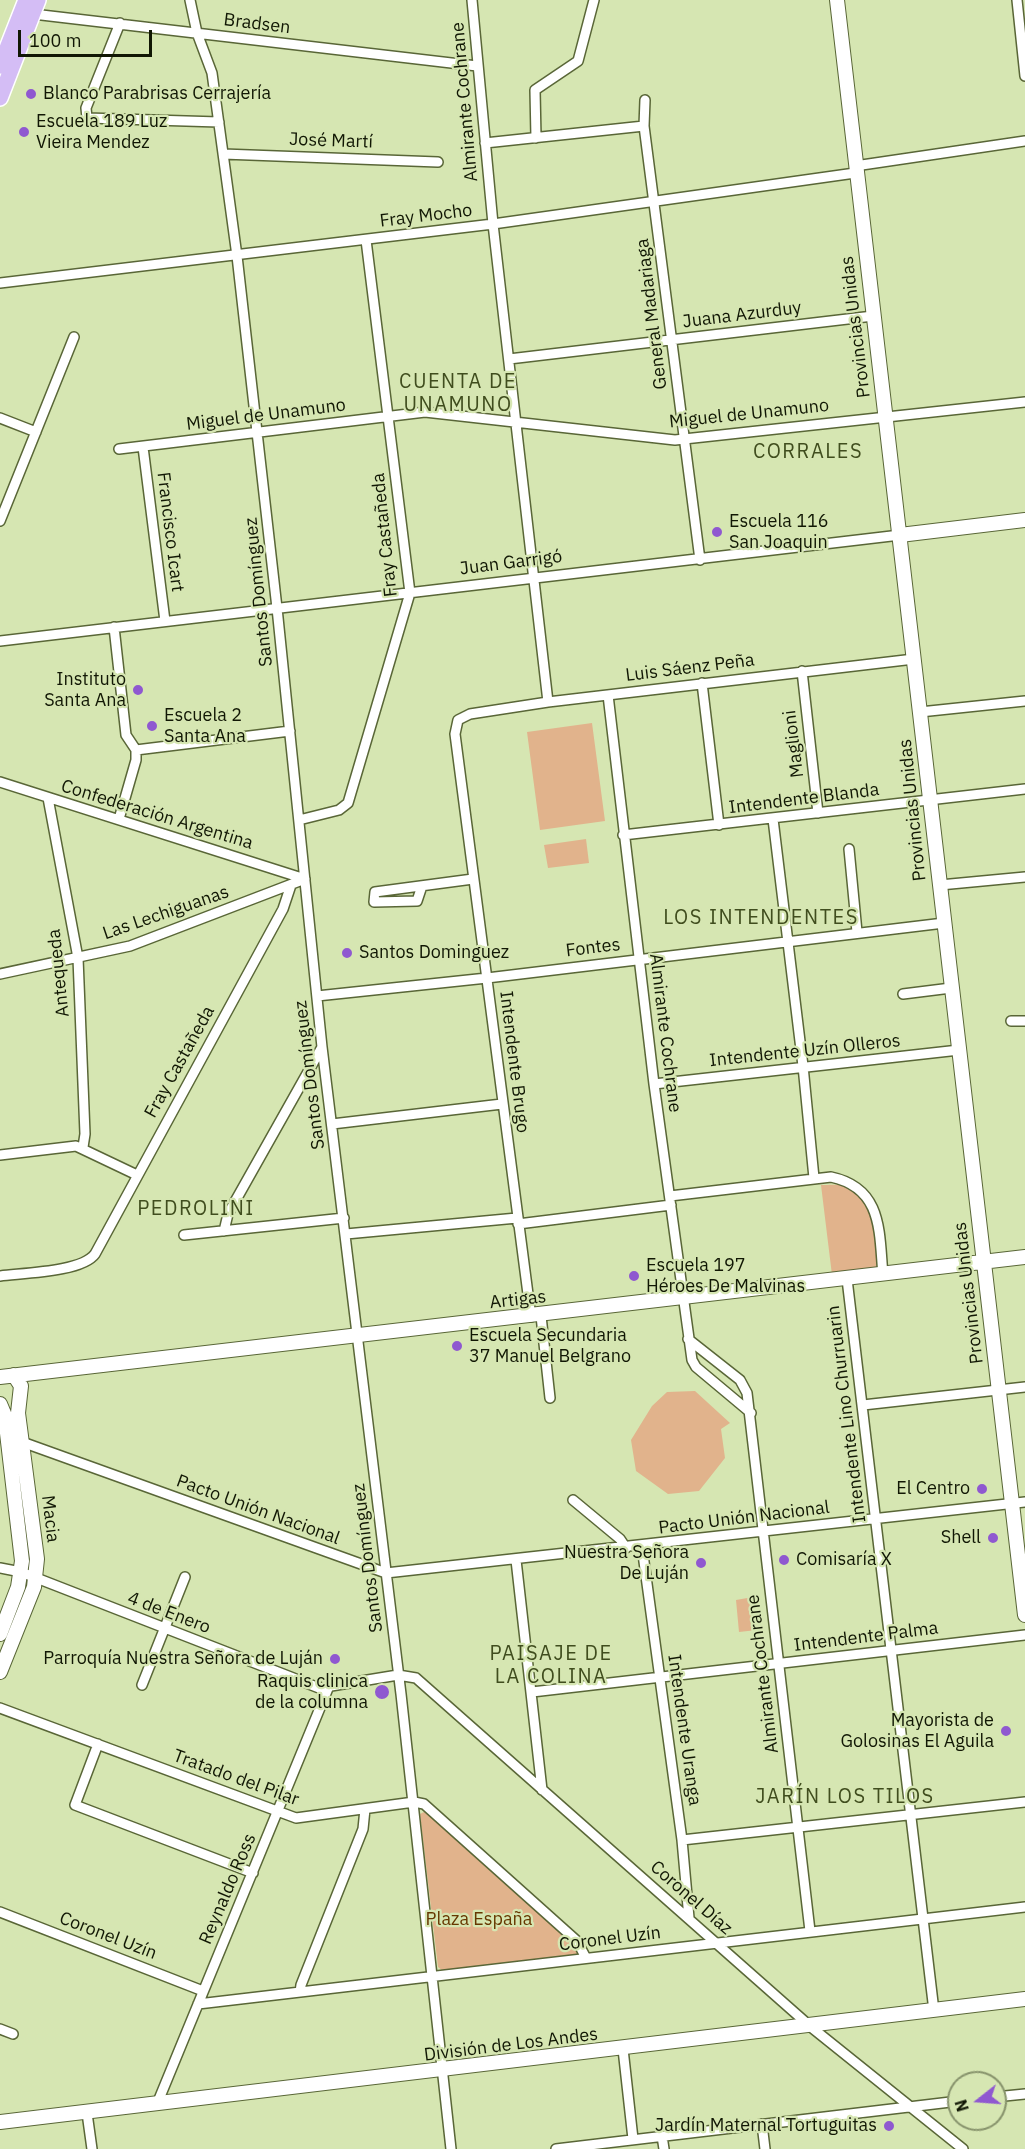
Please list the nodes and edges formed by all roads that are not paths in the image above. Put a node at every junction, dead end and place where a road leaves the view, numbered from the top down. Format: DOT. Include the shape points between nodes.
graph roads {
  1 [pos="190,0"];
  2 [pos="472,0"];
  3 [pos="594,0"];
  4 [pos="837,0"];
  5 [pos="1017,0"];
  6 [pos="32,5"];
  7 [pos="120,23"];
  8 [pos="197,33"];
  9 [pos="0,66"];
  10 [pos="477,66"];
  11 [pos="1025,76"];
  12 [pos="0,98"];
  13 [pos="645,100"];
  14 [pos="219,122"];
  15 [pos="644,126"];
  16 [pos="536,138"];
  17 [pos="1025,141"];
  18 [pos="485,143"];
  19 [pos="224,154"];
  20 [pos="438,162"];
  21 [pos="855,169"];
  22 [pos="655,202"];
  23 [pos="493,224"];
  24 [pos="366,240"];
  25 [pos="237,256"];
  26 [pos="0,283"];
  27 [pos="873,316"];
  28 [pos="74,338"];
  29 [pos="671,340"];
  30 [pos="509,359"];
  31 [pos="1025,402"];
  32 [pos="388,416"];
  33 [pos="884,417"];
  34 [pos="0,418"];
  35 [pos="516,423"];
  36 [pos="258,431"];
  37 [pos="36,432"];
  38 [pos="684,440"];
  39 [pos="143,447"];
  40 [pos="119,449"];
  41 [pos="1025,520"];
  42 [pos="0,521"];
  43 [pos="900,535"];
  44 [pos="700,560"];
  45 [pos="535,579"];
  46 [pos="410,593"];
  47 [pos="277,608"];
  48 [pos="165,621"];
  49 [pos="114,627"];
  50 [pos="0,641"];
  51 [pos="914,658"];
  52 [pos="802,671"];
  53 [pos="702,683"];
  54 [pos="608,694"];
  55 [pos="1025,701"];
  56 [pos="548,702"];
  57 [pos="920,712"];
  58 [pos="470,714"];
  59 [pos="290,731"];
  60 [pos="136,750"];
  61 [pos="0,782"];
  62 [pos="1025,789"];
  63 [pos="48,798"];
  64 [pos="930,801"];
  65 [pos="818,813"];
  66 [pos="119,819"];
  67 [pos="773,819"];
  68 [pos="299,820"];
  69 [pos="719,825"];
  70 [pos="623,836"];
  71 [pos="849,849"];
  72 [pos="1025,877"];
  73 [pos="305,879"];
  74 [pos="473,879"];
  75 [pos="291,885"];
  76 [pos="940,885"];
  77 [pos="422,886"];
  78 [pos="944,923"];
  79 [pos="858,932"];
  80 [pos="789,942"];
  81 [pos="78,958"];
  82 [pos="638,959"];
  83 [pos="0,974"];
  84 [pos="487,978"];
  85 [pos="951,988"];
  86 [pos="903,994"];
  87 [pos="317,996"];
  88 [pos="1025,1021"];
  89 [pos="1011,1022"];
  90 [pos="322,1047"];
  91 [pos="959,1050"];
  92 [pos="803,1066"];
  93 [pos="654,1084"];
  94 [pos="502,1104"];
  95 [pos="332,1124"];
  96 [pos="82,1147"];
  97 [pos="0,1155"];
  98 [pos="137,1175"];
  99 [pos="814,1178"];
  100 [pos="670,1200"];
  101 [pos="344,1218"];
  102 [pos="518,1221"];
  103 [pos="224,1231"];
  104 [pos="346,1234"];
  105 [pos="184,1235"];
  106 [pos="1025,1257"];
  107 [pos="984,1262"];
  108 [pos="883,1275"];
  109 [pos="0,1276"];
  110 [pos="848,1279"];
  111 [pos="683,1299"];
  112 [pos="536,1316"];
  113 [pos="357,1336"];
  114 [pos="688,1339"];
  115 [pos="14,1375"];
  116 [pos="0,1377"];
  117 [pos="1025,1387"];
  118 [pos="998,1390"];
  119 [pos="550,1398"];
  120 [pos="20,1401"];
  121 [pos="0,1404"];
  122 [pos="863,1405"];
  123 [pos="751,1413"];
  124 [pos="22,1442"];
  125 [pos="573,1500"];
  126 [pos="1018,1503"];
  127 [pos="876,1519"];
  128 [pos="763,1533"];
  129 [pos="642,1547"];
  130 [pos="626,1548"];
  131 [pos="516,1560"];
  132 [pos="0,1568"];
  133 [pos="21,1572"];
  134 [pos="386,1573"];
  135 [pos="185,1577"];
  136 [pos="36,1578"];
  137 [pos="1025,1615"];
  138 [pos="163,1628"];
  139 [pos="0,1634"];
  140 [pos="1025,1635"];
  141 [pos="891,1651"];
  142 [pos="778,1664"];
  143 [pos="0,1672"];
  144 [pos="398,1675"];
  145 [pos="660,1676"];
  146 [pos="142,1685"];
  147 [pos="329,1686"];
  148 [pos="532,1692"];
  149 [pos="0,1708"];
  150 [pos="98,1744"];
  151 [pos="542,1790"];
  152 [pos="414,1802"];
  153 [pos="1025,1802"];
  154 [pos="365,1809"];
  155 [pos="278,1813"];
  156 [pos="911,1813"];
  157 [pos="797,1827"];
  158 [pos="682,1840"];
  159 [pos="253,1873"];
  160 [pos="1025,1907"];
  161 [pos="0,1912"];
  162 [pos="689,1917"];
  163 [pos="923,1920"];
  164 [pos="810,1931"];
  165 [pos="717,1943"];
  166 [pos="586,1959"];
  167 [pos="433,1977"];
  168 [pos="203,1990"];
  169 [pos="300,1992"];
  170 [pos="1025,1999"];
  171 [pos="198,2004"];
  172 [pos="934,2011"];
  173 [pos="811,2026"];
  174 [pos="0,2029"];
  175 [pos="13,2034"];
  176 [pos="623,2049"];
  177 [pos="443,2071"];
  178 [pos="1025,2094"];
  179 [pos="1007,2096"];
  180 [pos="947,2102"];
  181 [pos="157,2104"];
  182 [pos="907,2106"];
  183 [pos="87,2113"];
  184 [pos="0,2122"];
  185 [pos="762,2124"];
  186 [pos="662,2136"];
  187 [pos="633,2139"];
  188 [pos="92,2149"];
  189 [pos="451,2149"];
  190 [pos="560,2149"];
  191 [pos="664,2149"];
  192 [pos="765,2149"];
  193 [pos="963,2149"];
  1 -- 8 [label="street, Santos Domínguez"];
  2 -- 10 [label="street, Almirante Cochrane"];
  3 -- 16 [label="street" via="579,60 535,90"];
  4 -- 21 [label="street, Provincias Unidas"];
  5 -- 11 [label="street"];
  6 -- 7 [label="street, Bradsen"];
  6 -- 9 [label="main road"];
  6 -- 12 [label="main road"];
  7 -- 8 [label="street, Bradsen"];
  7 -- 14 [label="street" via="86,108 87,118"];
  8 -- 10 [label="street, Bradsen"];
  8 -- 14 [label="street, Santos Domínguez" via="208,60"];
  10 -- 18 [label="street, Almirante Cochrane"];
  13 -- 15 [label="street, General Madariaga"];
  14 -- 19 [label="street, Santos Domínguez"];
  15 -- 16 [label="street"];
  15 -- 22 [label="street, General Madariaga"];
  16 -- 18 [label="street"];
  17 -- 21 [label="street, Fray Mocho"];
  18 -- 23 [label="street, Almirante Cochrane"];
  19 -- 20 [label="street, José Martí"];
  19 -- 25 [label="street, Santos Domínguez"];
  21 -- 22 [label="street, Fray Mocho"];
  21 -- 27 [label="street, Provincias Unidas"];
  22 -- 23 [label="street, Fray Mocho"];
  22 -- 29 [label="street, General Madariaga"];
  23 -- 24 [label="street, Fray Mocho"];
  23 -- 30 [label="street, Almirante Cochrane"];
  24 -- 25 [label="street, Fray Mocho"];
  24 -- 32 [label="street, Fray Castañeda"];
  25 -- 26 [label="street, Fray Mocho"];
  25 -- 36 [label="street, Santos Domínguez"];
  27 -- 29 [label="street, Juana Azurduy"];
  27 -- 33 [label="street, Provincias Unidas"];
  28 -- 37 [label="street"];
  29 -- 30 [label="street, Juana Azurduy"];
  29 -- 38 [label="street, General Madariaga"];
  30 -- 35 [label="street, Almirante Cochrane"];
  31 -- 33 [label="street, Miguel de Unamuno"];
  32 -- 35 [label="street, Miguel de Unamuno" via="425,412"];
  32 -- 36 [label="street, Miguel de Unamuno"];
  32 -- 46 [label="street, Fray Castañeda"];
  33 -- 38 [label="street, Miguel de Unamuno"];
  33 -- 43 [label="street, Provincias Unidas"];
  34 -- 37 [label="street"];
  35 -- 38 [label="street, Miguel de Unamuno"];
  35 -- 45 [label="street, Almirante Cochrane"];
  36 -- 39 [label="street, Miguel de Unamuno"];
  36 -- 47 [label="street, Santos Domínguez"];
  37 -- 42 [label="street"];
  38 -- 44 [label="street, General Madariaga"];
  39 -- 40 [label="street, Miguel de Unamuno"];
  39 -- 48 [label="street, Francisco Icart"];
  41 -- 43 [label="street, Juan Garrigó"];
  43 -- 44 [label="street, Juan Garrigó"];
  43 -- 51 [label="street, Provincias Unidas"];
  44 -- 45 [label="street, Juan Garrigó"];
  45 -- 46 [label="street, Juan Garrigó"];
  45 -- 56 [label="street, Almirante Cochrane"];
  46 -- 47 [label="street, Juan Garrigó"];
  46 -- 68 [label="street, Fray Castañeda" via="348,803 339,810"];
  47 -- 48 [label="street, Juan Garrigó"];
  47 -- 59 [label="street, Santos Domínguez"];
  48 -- 49 [label="street, Juan Garrigó"];
  49 -- 50 [label="street, Juan Garrigó"];
  49 -- 60 [label="street" via="126,735"];
  51 -- 52 [label="street, Luis Sáenz Peña"];
  51 -- 57 [label="street, Provincias Unidas"];
  52 -- 53 [label="street, Luis Sáenz Peña"];
  52 -- 65 [label="street, Maglioni"];
  53 -- 54 [label="street, Luis Sáenz Peña"];
  53 -- 69 [label="street"];
  54 -- 56 [label="street, Luis Sáenz Peña"];
  54 -- 70 [label="street, Almirante Cochrane"];
  55 -- 57 [label="street"];
  56 -- 58 [label="street, Luis Sáenz Peña"];
  57 -- 64 [label="street, Provincias Unidas"];
  58 -- 74 [label="street, Intendente Brugo" via="458,720 455,734"];
  59 -- 60 [label="street"];
  59 -- 68 [label="street, Santos Domínguez"];
  60 -- 66 [label="street"];
  61 -- 63 [label="street, Confederación Argentina"];
  62 -- 64 [label="street, Intendente Blanda"];
  63 -- 66 [label="street, Confederación Argentina"];
  63 -- 81 [label="street, Antequeda"];
  64 -- 65 [label="street, Intendente Blanda"];
  64 -- 76 [label="street, Provincias Unidas"];
  65 -- 67 [label="street, Intendente Blanda"];
  66 -- 73 [label="street, Confederación Argentina"];
  67 -- 69 [label="street, Intendente Blanda"];
  67 -- 80 [label="street"];
  68 -- 73 [label="street, Santos Domínguez"];
  69 -- 70 [label="street, Intendente Blanda"];
  70 -- 82 [label="street, Almirante Cochrane"];
  71 -- 79 [label="street"];
  72 -- 76 [label="street"];
  73 -- 75 [label="street, Las Lechiguanas"];
  73 -- 87 [label="street, Santos Domínguez"];
  74 -- 77 [label="street"];
  74 -- 84 [label="street, Intendente Brugo"];
  75 -- 81 [label="street, Las Lechiguanas" via="130,946"];
  75 -- 98 [label="street, Fray Castañeda" via="283,909"];
  76 -- 78 [label="street, Provincias Unidas"];
  77 -- 77 [label="street" via="375,892 374,902 417,901"];
  78 -- 79 [label="street, Fontes"];
  78 -- 85 [label="street, Provincias Unidas"];
  79 -- 80 [label="street, Fontes"];
  80 -- 82 [label="street, Fontes"];
  80 -- 92 [label="street"];
  81 -- 83 [label="street, Las Lechiguanas"];
  81 -- 96 [label="street, Antequeda" via="85,1134"];
  82 -- 84 [label="street, Fontes"];
  82 -- 93 [label="street, Almirante Cochrane"];
  84 -- 87 [label="street, Fontes"];
  84 -- 94 [label="street, Intendente Brugo"];
  85 -- 86 [label="street"];
  85 -- 91 [label="street, Provincias Unidas"];
  87 -- 90 [label="street, Santos Domínguez"];
  88 -- 89 [label="street"];
  90 -- 95 [label="street, Santos Domínguez"];
  90 -- 103 [label="street" via="228,1214"];
  91 -- 92 [label="street, Intendente Uzín Olleros"];
  91 -- 107 [label="street, Provincias Unidas"];
  92 -- 93 [label="street, Intendente Uzín Olleros"];
  92 -- 99 [label="street"];
  93 -- 100 [label="street, Almirante Cochrane"];
  94 -- 95 [label="street"];
  94 -- 102 [label="street, Intendente Brugo"];
  95 -- 101 [label="street, Santos Domínguez"];
  96 -- 97 [label="street"];
  96 -- 98 [label="street"];
  98 -- 109 [label="street, Fray Castañeda" via="91,1259 76,1265"];
  99 -- 100 [label="street"];
  99 -- 108 [label="street" via="850,1182 868,1198 876,1216"];
  100 -- 102 [label="street"];
  100 -- 111 [label="street, Almirante Cochrane"];
  101 -- 103 [label="street"];
  101 -- 104 [label="street, Santos Domínguez"];
  102 -- 104 [label="street"];
  102 -- 112 [label="street, Intendente Brugo"];
  103 -- 105 [label="street"];
  104 -- 113 [label="street, Santos Domínguez"];
  106 -- 107 [label="street, Artigas"];
  107 -- 108 [label="street, Artigas"];
  107 -- 118 [label="street, Provincias Unidas"];
  108 -- 110 [label="street, Artigas"];
  110 -- 111 [label="street, Artigas"];
  110 -- 122 [label="street, Intendente Lino Churruarin"];
  111 -- 112 [label="street, Artigas"];
  111 -- 114 [label="street, Almirante Cochrane"];
  112 -- 113 [label="street, Artigas"];
  112 -- 119 [label="street, Intendente Brugo"];
  113 -- 115 [label="street, Artigas"];
  113 -- 134 [label="street, Santos Domínguez"];
  114 -- 123 [label="street, Almirante Cochrane" via="740,1380"];
  114 -- 123 [label="street, Almirante Cochrane" via="693,1364"];
  115 -- 116 [label="street, Artigas"];
  115 -- 120 [label="street, Macia" via="21,1386"];
  117 -- 118 [label="street"];
  118 -- 122 [label="street"];
  118 -- 126 [label="street, Provincias Unidas"];
  120 -- 121 [label="street"];
  120 -- 124 [label="street, Macia"];
  121 -- 133 [label="street, Macia" via="7,1427"];
  122 -- 127 [label="street, Intendente Lino Churruarin"];
  123 -- 128 [label="street, Almirante Cochrane"];
  124 -- 134 [label="street, Pacto Unión Nacional"];
  124 -- 136 [label="street, Macia"];
  125 -- 130 [label="street"];
  126 -- 127 [label="street, Pacto Unión Nacional"];
  126 -- 137 [label="street, Provincias Unidas"];
  127 -- 128 [label="street, Pacto Unión Nacional"];
  127 -- 141 [label="street, Intendente Lino Churruarin"];
  128 -- 129 [label="street, Pacto Unión Nacional"];
  128 -- 142 [label="street, Almirante Cochrane"];
  129 -- 130 [label="street, Pacto Unión Nacional"];
  129 -- 145 [label="street, Intendente Uranga"];
  130 -- 131 [label="street, Pacto Unión Nacional"];
  131 -- 134 [label="street, Pacto Unión Nacional"];
  131 -- 148 [label="street"];
  132 -- 133 [label="street, 4 de Enero"];
  133 -- 136 [label="street, 4 de Enero"];
  133 -- 139 [label="street, Macia"];
  134 -- 144 [label="street, Santos Domínguez"];
  135 -- 138 [label="street"];
  136 -- 138 [label="street, 4 de Enero"];
  136 -- 143 [label="street, Macia"];
  138 -- 146 [label="street"];
  138 -- 147 [label="street, 4 de Enero" via="310,1685"];
  140 -- 141 [label="street, Intendente Palma"];
  141 -- 142 [label="street, Intendente Palma"];
  141 -- 156 [label="street, Intendente Lino Churruarin"];
  142 -- 145 [label="street, Intendente Palma"];
  142 -- 157 [label="street, Almirante Cochrane"];
  144 -- 147 [label="street, 4 de Enero"];
  144 -- 151 [label="street, Coronel Díaz" via="416,1678"];
  144 -- 152 [label="street, Santos Domínguez"];
  145 -- 148 [label="street, Intendente Palma"];
  145 -- 158 [label="street, Intendente Uranga"];
  147 -- 155 [label="street, Reynaldo Ross"];
  148 -- 151 [label="street"];
  149 -- 150 [label="street, Tratado del Pilar"];
  150 -- 155 [label="street, Tratado del Pilar"];
  150 -- 159 [label="street" via="75,1805"];
  151 -- 162 [label="street, Coronel Díaz"];
  152 -- 154 [label="street, Tratado del Pilar"];
  152 -- 166 [label="street" via="429,1807 571,1935"];
  152 -- 167 [label="street, Santos Domínguez"];
  153 -- 156 [label="street"];
  154 -- 155 [label="street, Tratado del Pilar" via="303,1818"];
  154 -- 169 [label="street" via="363,1829"];
  155 -- 159 [label="street, Reynaldo Ross"];
  156 -- 157 [label="street"];
  156 -- 163 [label="street, Intendente Lino Churruarin"];
  157 -- 158 [label="street"];
  157 -- 164 [label="street, Almirante Cochrane"];
  158 -- 162 [label="street, Intendente Uranga"];
  159 -- 168 [label="street, Reynaldo Ross"];
  160 -- 163 [label="street, Coronel Uzín"];
  161 -- 168 [label="street, Coronel Uzín"];
  162 -- 165 [label="street, Coronel Díaz"];
  163 -- 164 [label="street, Coronel Uzín"];
  163 -- 172 [label="street, Intendente Lino Churruarin"];
  164 -- 165 [label="street, Coronel Uzín"];
  165 -- 166 [label="street, Coronel Uzín"];
  165 -- 173 [label="street, Coronel Díaz"];
  166 -- 167 [label="street, Coronel Uzín"];
  167 -- 169 [label="street, Coronel Uzín"];
  167 -- 177 [label="street, Santos Domínguez"];
  168 -- 171 [label="street, Reynaldo Ross"];
  169 -- 171 [label="street, Coronel Uzín"];
  170 -- 172 [label="street, División de Los Andes"];
  171 -- 181 [label="street, Reynaldo Ross"];
  172 -- 173 [label="street, División de Los Andes"];
  173 -- 176 [label="street, División de Los Andes"];
  173 -- 182 [label="street, Coronel Díaz"];
  174 -- 175 [label="street"];
  176 -- 177 [label="street, División de Los Andes"];
  176 -- 187 [label="street"];
  177 -- 181 [label="street, División de Los Andes"];
  177 -- 189 [label="street, Santos Domínguez"];
  178 -- 179 [label="street"];
  180 -- 182 [label="street"];
  181 -- 183 [label="street, División de Los Andes"];
  182 -- 185 [label="street"];
  182 -- 193 [label="street, Coronel Díaz"];
  183 -- 184 [label="street, División de Los Andes"];
  183 -- 188 [label="street"];
  185 -- 186 [label="street"];
  185 -- 192 [label="street"];
  186 -- 187 [label="street"];
  186 -- 191 [label="street"];
  187 -- 190 [label="street"];
}
